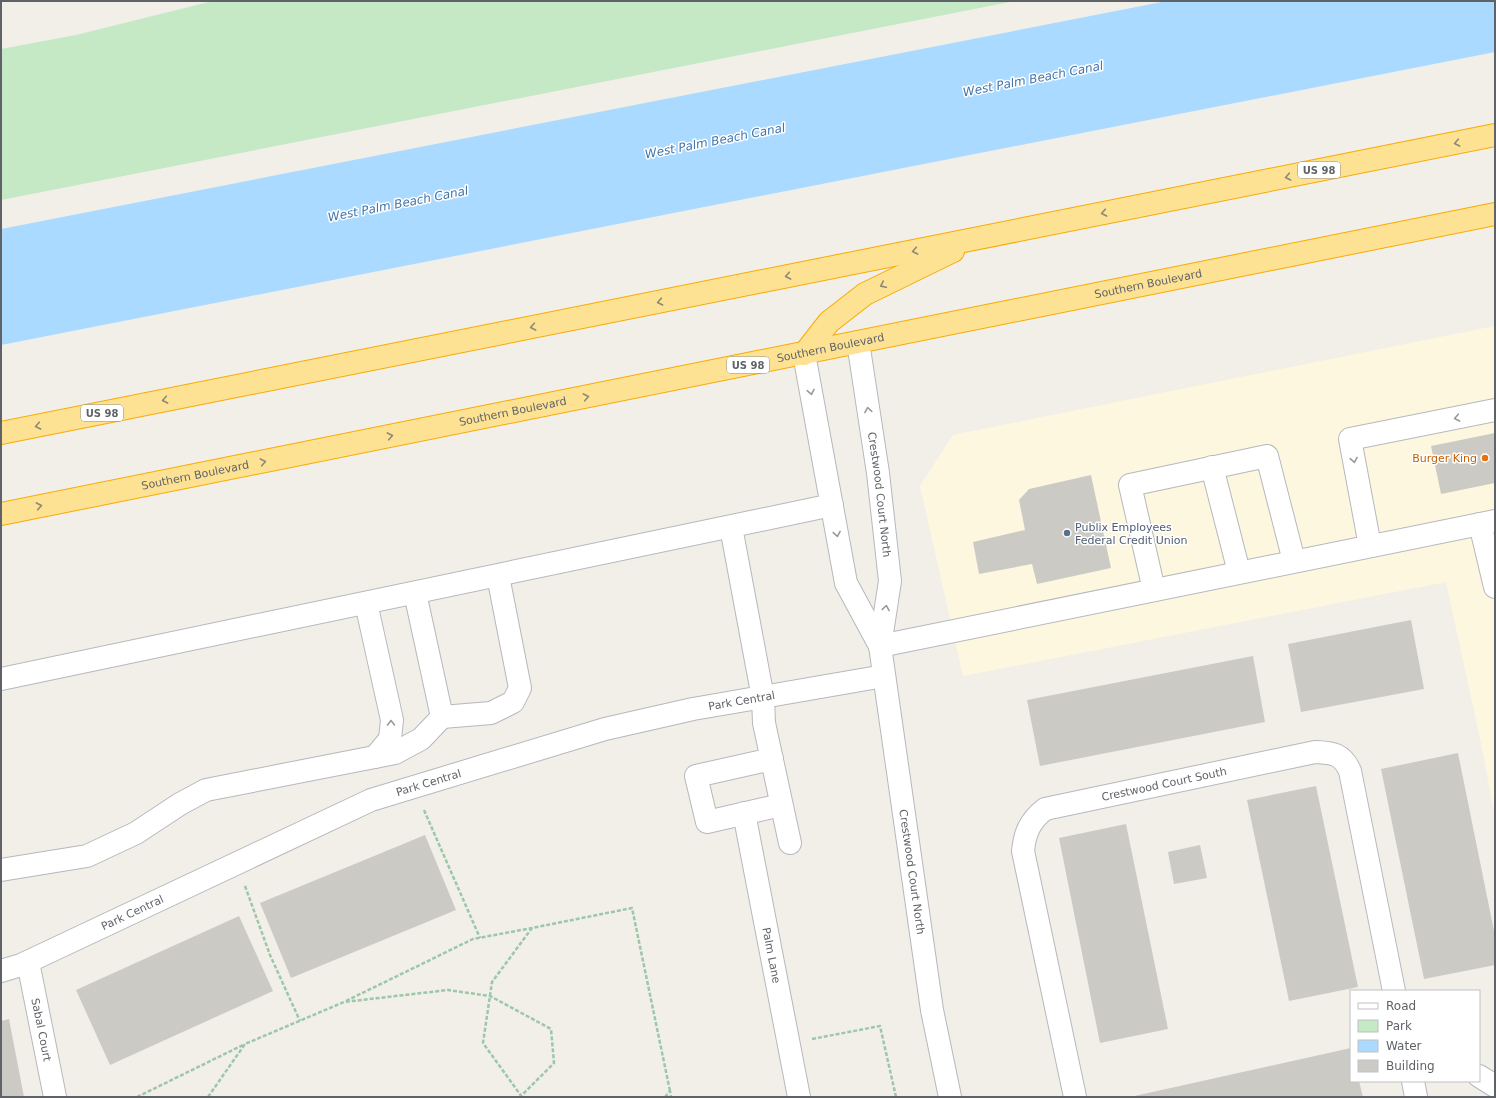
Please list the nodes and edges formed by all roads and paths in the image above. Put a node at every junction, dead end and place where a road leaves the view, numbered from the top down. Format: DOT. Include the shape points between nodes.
graph roads {
  1 [pos="1495,135"];
  2 [pos="1495,214"];
  3 [pos="981,238"];
  4 [pos="858,342"];
  5 [pos="804,354"];
  6 [pos="1495,410"];
  7 [pos="1,433"];
  8 [pos="1212,467"];
  9 [pos="832,506"];
  10 [pos="1,514"];
  11 [pos="1488,522"];
  12 [pos="731,527"];
  13 [pos="1370,546"];
  14 [pos="1294,561"];
  15 [pos="1239,572"];
  16 [pos="498,576"];
  17 [pos="1495,588"];
  18 [pos="1154,590"];
  19 [pos="415,593"];
  20 [pos="366,603"];
  21 [pos="880,646"];
  22 [pos="884,676"];
  23 [pos="1,679"];
  24 [pos="763,698"];
  25 [pos="442,717"];
  26 [pos="375,757"];
  27 [pos="772,759"];
  28 [pos="781,805"];
  29 [pos="423,808"];
  30 [pos="744,813"];
  31 [pos="790,843"];
  32 [pos="1,870"];
  33 [pos="245,886"];
  34 [pos="532,928"];
  35 [pos="480,938"];
  36 [pos="28,962"];
  37 [pos="1,971"];
  38 [pos="1394,990"];
  39 [pos="490,996"];
  40 [pos="344,1002"];
  41 [pos="300,1021"];
  42 [pos="809,1040"];
  43 [pos="246,1044"];
  44 [pos="1480,1077"];
  45 [pos="1413,1082"];
  46 [pos="1495,1086"];
  47 [pos="670,1091"];
  48 [pos="54,1097"];
  49 [pos="137,1097"];
  50 [pos="208,1097"];
  51 [pos="521,1097"];
  52 [pos="664,1097"];
  53 [pos="671,1097"];
  54 [pos="799,1097"];
  55 [pos="896,1097"];
  56 [pos="950,1097"];
  57 [pos="1075,1097"];
  58 [pos="1416,1097"];
  1 -- 3 [label="highway, US 98, one-way"];
  2 -- 4 [label="highway, Southern Boulevard / US 98"];
  3 -- 5 [label="highway, one-way" via="865,294 829,322"];
  3 -- 7 [label="highway, US 98, one-way"];
  4 -- 5 [label="highway, Southern Boulevard / US 98"];
  21 -- 4 [label="street, Crestwood Court North, one-way" via="890,581 878,473"];
  5 -- 9 [label="street, Crestwood Court North, one-way"];
  10 -- 5 [label="highway, Southern Boulevard / US 98, one-way"];
  6 -- 13 [label="street, one-way" via="1350,439"];
  8 -- 14 [label="street" via="1267,456"];
  8 -- 15 [label="street"];
  8 -- 18 [label="street" via="1130,485"];
  9 -- 12 [label="street"];
  9 -- 21 [label="street, Crestwood Court North, one-way" via="846,583"];
  11 -- 13 [label="street"];
  11 -- 17 [label="street"];
  12 -- 16 [label="street"];
  12 -- 24 [label="street"];
  13 -- 14 [label="street"];
  14 -- 15 [label="street"];
  15 -- 18 [label="street"];
  16 -- 19 [label="street"];
  16 -- 25 [label="street" via="520,688 513,702 491,713"];
  18 -- 21 [label="street"];
  19 -- 20 [label="street"];
  19 -- 25 [label="street"];
  20 -- 23 [label="street"];
  26 -- 20 [label="street, one-way" via="390,739 392,720"];
  21 -- 22 [label="street, Crestwood Court North"];
  22 -- 24 [label="street, Park Central"];
  22 -- 56 [label="street, Crestwood Court North" via="932,1010"];
  24 -- 27 [label="street" via="764,723"];
  24 -- 36 [label="street, Park Central" via="693,709 605,729 371,800"];
  25 -- 26 [label="street" via="421,739 395,753"];
  26 -- 32 [label="street" via="206,790 136,833 87,856"];
  27 -- 28 [label="street"];
  27 -- 30 [label="street" via="696,776 707,822"];
  28 -- 30 [label="street"];
  28 -- 31 [label="street"];
  29 -- 35 [label="path"];
  30 -- 54 [label="street, Palm Lane"];
  33 -- 41 [label="path" via="270,955"];
  34 -- 35 [label="path"];
  34 -- 39 [label="path" via="492,982"];
  34 -- 47 [label="path" via="632,908"];
  35 -- 40 [label="path" via="473,939"];
  36 -- 37 [label="street, Park Central"];
  36 -- 48 [label="street, Sabal Court"];
  38 -- 57 [label="street, Crestwood Court South" via="1350,771 1346,762 1338,756 1327,752 1315,752 1045,809 1028,827 1023,851"];
  39 -- 40 [label="path" via="448,990"];
  39 -- 51 [label="path" via="483,1043"];
  39 -- 51 [label="path" via="551,1029 554,1062"];
  40 -- 41 [label="path"];
  41 -- 43 [label="path"];
  42 -- 55 [label="path" via="880,1026"];
  43 -- 49 [label="path"];
  43 -- 50 [label="path"];
  44 -- 46 [label="street"];
  45 -- 58 [label="street"];
  47 -- 52 [label="path"];
  47 -- 53 [label="path"];
}
